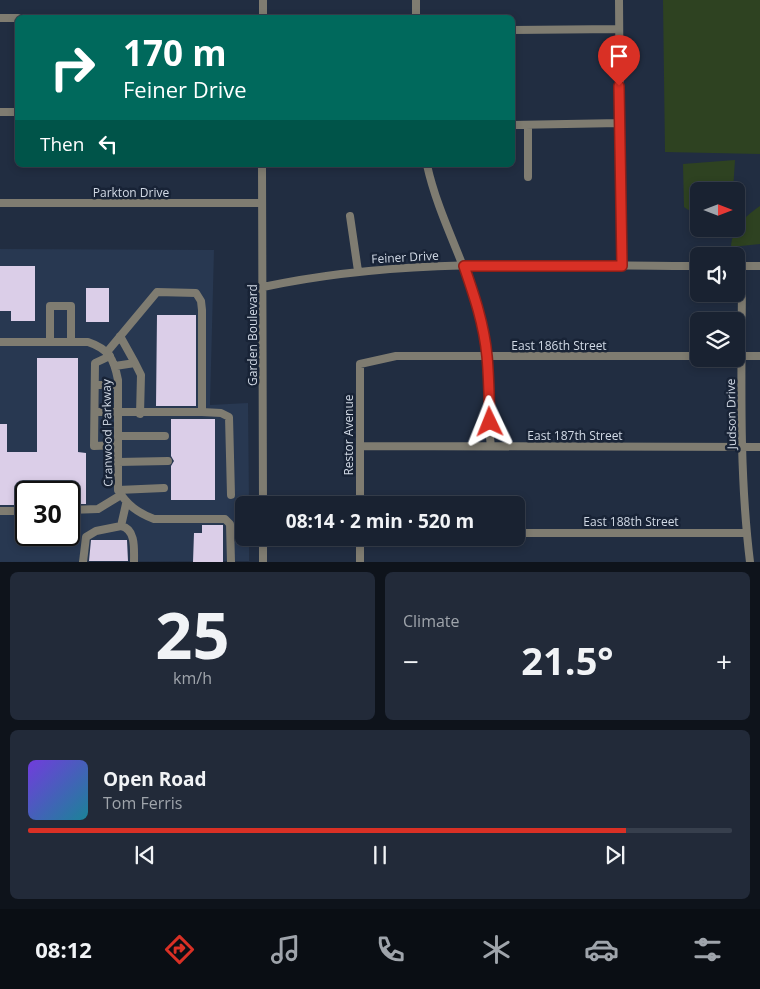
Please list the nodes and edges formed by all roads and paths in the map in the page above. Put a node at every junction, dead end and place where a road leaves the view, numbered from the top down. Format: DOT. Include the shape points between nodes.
graph roads {
  1 [pos="263,0"];
  2 [pos="416,0"];
  3 [pos="619,0"];
  4 [pos="263,15"];
  5 [pos="416,15"];
  6 [pos="0,18"];
  7 [pos="15,18"];
  8 [pos="619,29"];
  9 [pos="515,30"];
  10 [pos="0,112"];
  11 [pos="15,112"];
  12 [pos="620,123"];
  13 [pos="515,125"];
  14 [pos="528,125"];
  15 [pos="262,167"];
  16 [pos="428,167"];
  17 [pos="528,177"];
  18 [pos="0,203"];
  19 [pos="262,204"];
  20 [pos="350,216"];
  21 [pos="464,266"];
  22 [pos="622,266"];
  23 [pos="690,266"];
  24 [pos="745,266"];
  25 [pos="760,266"];
  26 [pos="358,271"];
  27 [pos="263,287"];
  28 [pos="120,336"];
  29 [pos="0,342"];
  30 [pos="50,342"];
  31 [pos="71,342"];
  32 [pos="108,354"];
  33 [pos="488,356"];
  34 [pos="690,356"];
  35 [pos="745,356"];
  36 [pos="760,356"];
  37 [pos="135,363"];
  38 [pos="360,364"];
  39 [pos="116,366"];
  40 [pos="740,367"];
  41 [pos="118,384"];
  42 [pos="95,385"];
  43 [pos="95,412"];
  44 [pos="119,412"];
  45 [pos="202,412"];
  46 [pos="140,414"];
  47 [pos="118,436"];
  48 [pos="165,436"];
  49 [pos="118,446"];
  50 [pos="360,446"];
  51 [pos="492,446"];
  52 [pos="744,446"];
  53 [pos="760,447"];
  54 [pos="168,461"];
  55 [pos="118,462"];
  56 [pos="164,488"];
  57 [pos="120,492"];
  58 [pos="231,495"];
  59 [pos="263,496"];
  60 [pos="360,496"];
  61 [pos="126,504"];
  62 [pos="80,510"];
  63 [pos="0,511"];
  64 [pos="15,511"];
  65 [pos="121,526"];
  66 [pos="525,533"];
  67 [pos="746,533"];
  68 [pos="263,546"];
  69 [pos="360,546"];
  70 [pos="83,562"];
  71 [pos="134,562"];
  72 [pos="230,562"];
  73 [pos="263,562"];
  74 [pos="360,562"];
  75 [pos="750,562"];
  1 -- 4 [label="street"];
  2 -- 5 [label="street"];
  3 -- 8 [label="street"];
  6 -- 7 [label="street"];
  8 -- 9 [label="street"];
  8 -- 12 [label="street"];
  10 -- 11 [label="street"];
  12 -- 14 [label="street"];
  12 -- 22 [label="street"];
  13 -- 14 [label="street"];
  14 -- 17 [label="street"];
  15 -- 19 [label="street, Garden Boulevard"];
  16 -- 21 [label="street" via="441,215"];
  18 -- 19 [label="street, Parkton Drive"];
  19 -- 27 [label="street, Garden Boulevard"];
  20 -- 26 [label="street"];
  21 -- 22 [label="street, Feiner Drive"];
  21 -- 26 [label="street, Feiner Drive"];
  21 -- 33 [label="street" via="479,310"];
  22 -- 23 [label="street, Feiner Drive"];
  24 -- 25 [label="street"];
  26 -- 27 [label="street, Feiner Drive" via="306,277"];
  27 -- 59 [label="street, Garden Boulevard"];
  28 -- 32 [label="street"];
  28 -- 37 [label="street"];
  28 -- 45 [label="street" via="157,292 196,293 202,310"];
  29 -- 30 [label="street"];
  30 -- 31 [label="street"];
  30 -- 31 [label="street" via="50,306 71,306"];
  31 -- 32 [label="street" via="101,346"];
  32 -- 39 [label="street, Cranwood Parkway"];
  32 -- 42 [label="street" via="95,363"];
  33 -- 34 [label="street, East 186th Street"];
  33 -- 38 [label="street, East 186th Street" via="396,356"];
  33 -- 51 [label="street"];
  35 -- 36 [label="street"];
  37 -- 39 [label="street"];
  37 -- 46 [label="street" via="141,375"];
  38 -- 50 [label="street, Restor Avenue"];
  39 -- 41 [label="street, Cranwood Parkway"];
  40 -- 52 [label="street, Judson Drive"];
  41 -- 42 [label="street"];
  41 -- 44 [label="street, Cranwood Parkway"];
  42 -- 43 [label="street"];
  43 -- 44 [label="street"];
  43 -- 49 [label="street" via="94,446"];
  44 -- 46 [label="street"];
  44 -- 47 [label="street, Cranwood Parkway"];
  45 -- 46 [label="street"];
  45 -- 58 [label="street" via="229,417"];
  47 -- 48 [label="street"];
  47 -- 49 [label="street, Cranwood Parkway"];
  49 -- 55 [label="street, Cranwood Parkway"];
  50 -- 51 [label="street, East 187th Street"];
  50 -- 60 [label="street, Restor Avenue"];
  51 -- 52 [label="street, East 187th Street"];
  52 -- 53 [label="street, East 187th Street"];
  52 -- 67 [label="street, Judson Drive"];
  54 -- 55 [label="street"];
  55 -- 57 [label="street, Cranwood Parkway"];
  56 -- 57 [label="street"];
  57 -- 61 [label="street, Cranwood Parkway"];
  57 -- 62 [label="street" via="98,509"];
  61 -- 65 [label="street"];
  61 -- 72 [label="street" via="154,519 225,520 230,524"];
  63 -- 64 [label="street"];
  65 -- 70 [label="street" via="96,531 86,537"];
  65 -- 71 [label="street" via="132,534"];
  66 -- 67 [label="street, East 188th Street"];
  67 -- 75 [label="street, Judson Drive"];
  68 -- 73 [label="street"];
  69 -- 74 [label="street"];
}
